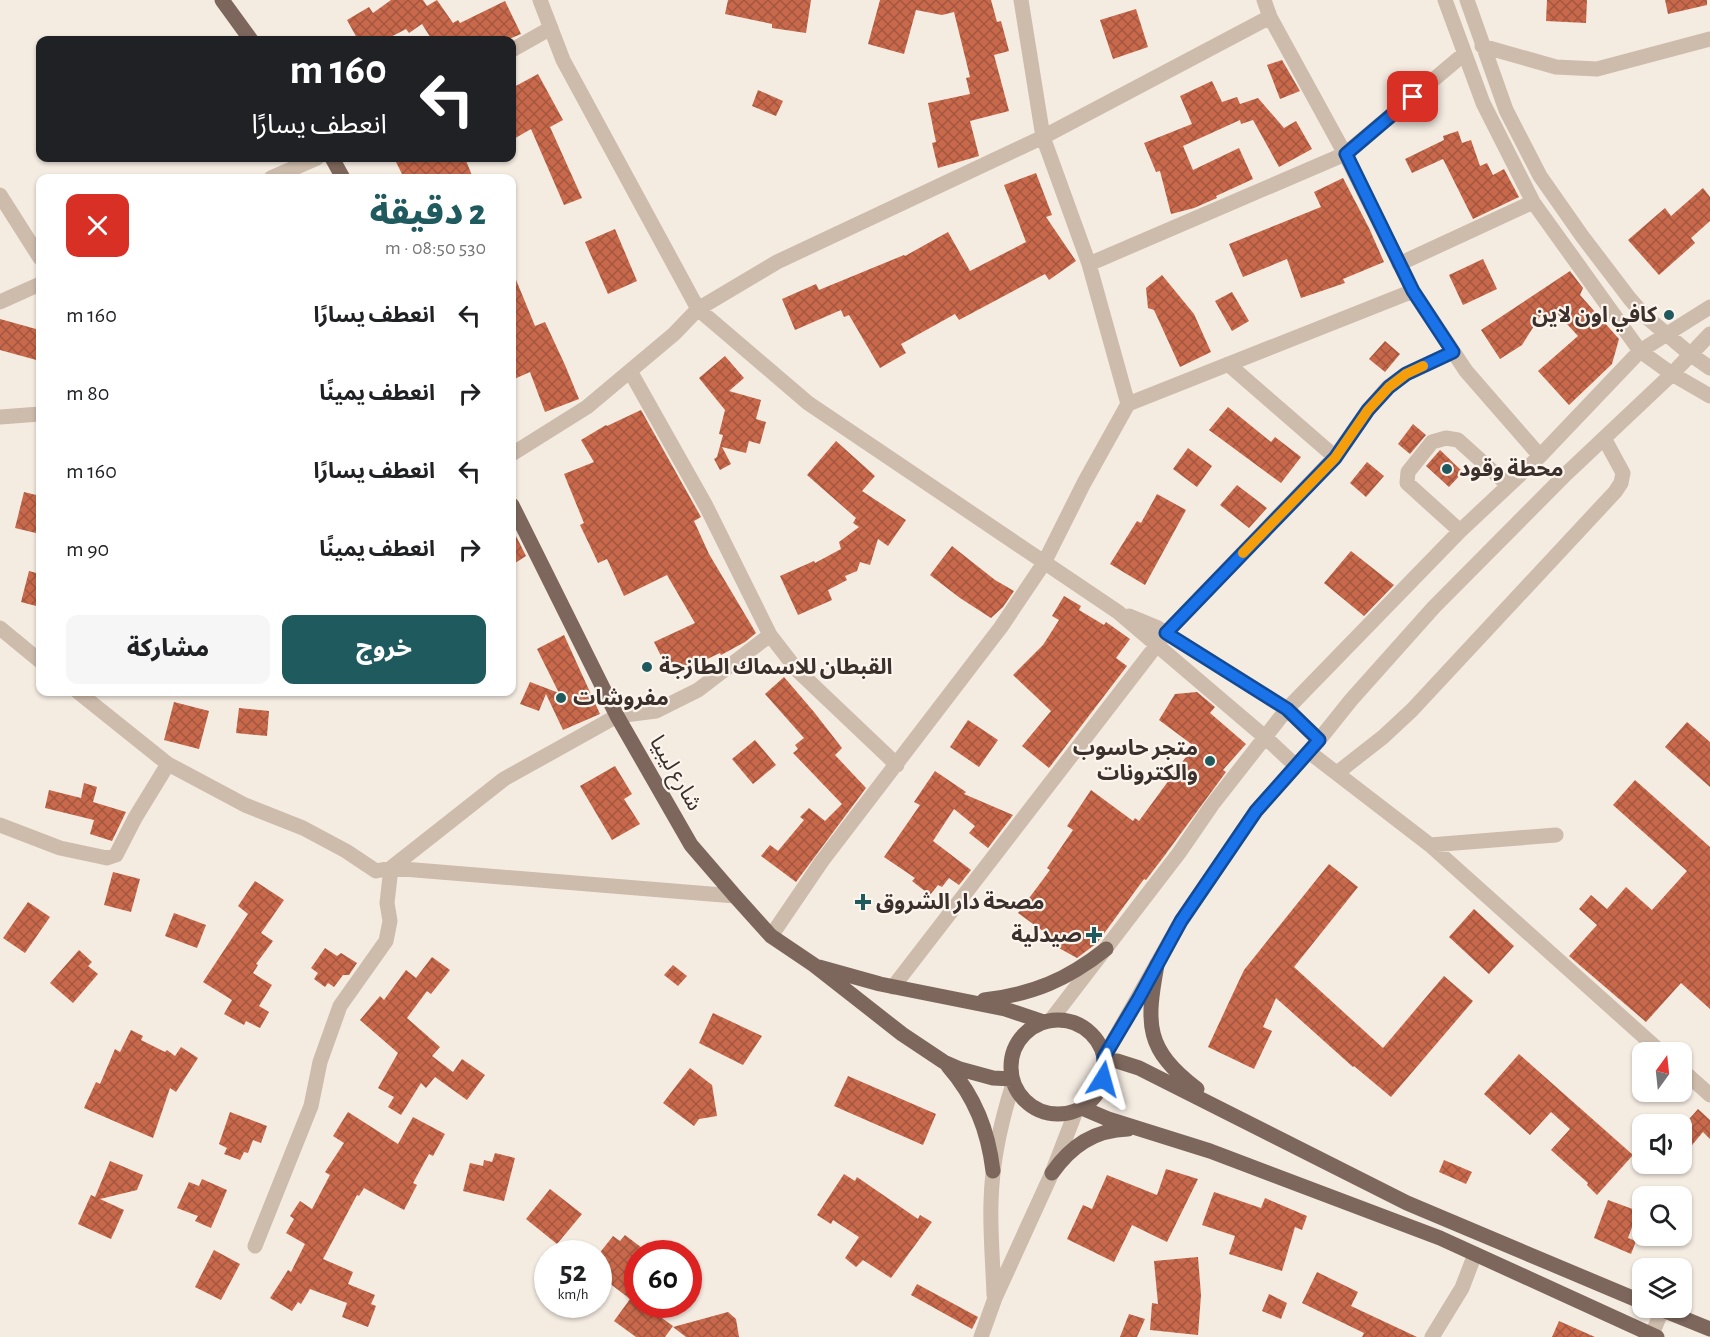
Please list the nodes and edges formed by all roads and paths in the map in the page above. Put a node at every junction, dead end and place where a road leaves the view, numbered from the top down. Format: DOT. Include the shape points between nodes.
graph roads {
  1 [pos="222,0"];
  2 [pos="540,0"];
  3 [pos="1021,0"];
  4 [pos="1264,0"];
  5 [pos="1445,0"];
  6 [pos="1467,0"];
  7 [pos="1270,16"];
  8 [pos="551,28"];
  9 [pos="248,36"];
  10 [pos="1710,39"];
  11 [pos="1482,46"];
  12 [pos="516,48"];
  13 [pos="1464,54"];
  14 [pos="1043,137"];
  15 [pos="1346,154"];
  16 [pos="308,162"];
  17 [pos="280,174"];
  18 [pos="0,195"];
  19 [pos="1533,202"];
  20 [pos="36,252"];
  21 [pos="1089,264"];
  22 [pos="1399,264"];
  23 [pos="36,286"];
  24 [pos="1413,291"];
  25 [pos="0,302"];
  26 [pos="1710,307"];
  27 [pos="698,309"];
  28 [pos="1666,333"];
  29 [pos="1710,334"];
  30 [pos="1640,351"];
  31 [pos="1453,352"];
  32 [pos="1690,354"];
  33 [pos="1228,364"];
  34 [pos="1710,368"];
  35 [pos="630,371"];
  36 [pos="1672,374"];
  37 [pos="1710,396"];
  38 [pos="1128,405"];
  39 [pos="36,414"];
  40 [pos="0,417"];
  41 [pos="1604,438"];
  42 [pos="516,451"];
  43 [pos="1540,456"];
  44 [pos="1335,458"];
  45 [pos="1508,485"];
  46 [pos="516,513"];
  47 [pos="1460,531"];
  48 [pos="1044,563"];
  49 [pos="1118,612"];
  50 [pos="0,628"];
  51 [pos="1166,633"];
  52 [pos="770,635"];
  53 [pos="1156,645"];
  54 [pos="36,658"];
  55 [pos="83,696"];
  56 [pos="1287,709"];
  57 [pos="617,716"];
  58 [pos="1266,738"];
  59 [pos="1314,746"];
  60 [pos="168,764"];
  61 [pos="897,765"];
  62 [pos="1296,766"];
  63 [pos="1337,773"];
  64 [pos="0,825"];
  65 [pos="1556,835"];
  66 [pos="1430,845"];
  67 [pos="391,868"];
  68 [pos="735,896"];
  69 [pos="771,936"];
  70 [pos="1106,949"];
  71 [pos="814,965"];
  72 [pos="1157,965"];
  73 [pos="893,987"];
  74 [pos="957,1000"];
  75 [pos="1047,1021"];
  76 [pos="1650,1042"];
  77 [pos="1104,1059"];
  78 [pos="944,1062"];
  79 [pos="1692,1079"];
  80 [pos="1012,1081"];
  81 [pos="1710,1095"];
  82 [pos="1223,1108"];
  83 [pos="1079,1109"];
  84 [pos="1145,1130"];
  85 [pos="993,1171"];
  86 [pos="1052,1173"];
  87 [pos="255,1246"];
  88 [pos="1475,1254"];
  89 [pos="994,1298"];
  90 [pos="1632,1298"];
  91 [pos="1658,1318"];
  92 [pos="1682,1318"];
  93 [pos="1710,1329"];
  94 [pos="1653,1336"];
  95 [pos="981,1337"];
  96 [pos="1432,1337"];
  1 -- 9 [label="main road"];
  2 -- 8 [label="street"];
  3 -- 14 [label="street"];
  4 -- 7 [label="street"];
  5 -- 13 [label="street"];
  6 -- 11 [label="street"];
  7 -- 14 [label="street"];
  7 -- 15 [label="street"];
  8 -- 12 [label="street"];
  8 -- 27 [label="street" via="563,60"];
  10 -- 11 [label="street" via="1597,69 1556,67"];
  11 -- 28 [label="street" via="1506,110 1540,176 1630,299"];
  13 -- 15 [label="street"];
  13 -- 19 [label="street" via="1483,103"];
  14 -- 21 [label="street"];
  14 -- 27 [label="street" via="777,262"];
  15 -- 21 [label="street"];
  15 -- 22 [label="street"];
  16 -- 17 [label="street"];
  18 -- 20 [label="street"];
  19 -- 22 [label="street"];
  19 -- 30 [label="street"];
  21 -- 38 [label="street"];
  22 -- 24 [label="street"];
  23 -- 25 [label="street"];
  24 -- 31 [label="street"];
  24 -- 33 [label="street"];
  26 -- 28 [label="street"];
  27 -- 35 [label="street"];
  27 -- 48 [label="street" via="808,403"];
  28 -- 30 [label="street"];
  28 -- 32 [label="street"];
  29 -- 32 [label="street"];
  30 -- 36 [label="street"];
  30 -- 43 [label="street"];
  31 -- 43 [label="street"];
  31 -- 44 [label="street" via="1406,374 1389,387"];
  32 -- 34 [label="street"];
  32 -- 36 [label="street"];
  33 -- 38 [label="street"];
  33 -- 44 [label="street"];
  35 -- 42 [label="street" via="587,407"];
  35 -- 52 [label="street" via="706,506"];
  36 -- 37 [label="street"];
  36 -- 41 [label="street"];
  38 -- 48 [label="street"];
  39 -- 40 [label="street"];
  41 -- 59 [label="street" via="1434,608"];
  41 -- 63 [label="street" via="1623,473 1615,492 1412,710"];
  43 -- 45 [label="street"];
  44 -- 51 [label="street"];
  45 -- 47 [label="street"];
  45 -- 47 [label="street" via="1458,440 1432,442 1408,472 1407,483"];
  46 -- 57 [label="main road, شارع ليبيا"];
  47 -- 56 [label="street"];
  48 -- 49 [label="street"];
  48 -- 61 [label="street"];
  49 -- 51 [label="street"];
  49 -- 53 [label="street"];
  50 -- 54 [label="street"];
  51 -- 53 [label="street"];
  51 -- 56 [label="street"];
  52 -- 57 [label="street" via="698,690 656,711"];
  52 -- 61 [label="street" via="797,670"];
  53 -- 58 [label="street"];
  53 -- 73 [label="street"];
  55 -- 60 [label="street"];
  56 -- 58 [label="street"];
  56 -- 59 [label="street"];
  57 -- 67 [label="street" via="504,779"];
  57 -- 68 [label="main road, شارع ليبيا" via="691,845"];
  58 -- 62 [label="street"];
  58 -- 70 [label="street"];
  59 -- 62 [label="street"];
  59 -- 63 [label="street"];
  60 -- 64 [label="street" via="113,857 60,848"];
  60 -- 67 [label="street" via="245,805 303,828 376,871"];
  61 -- 69 [label="street" via="822,861"];
  62 -- 72 [label="street" via="1256,811 1214,871"];
  63 -- 66 [label="street"];
  65 -- 66 [label="street"];
  66 -- 76 [label="street"];
  67 -- 68 [label="street"];
  67 -- 87 [label="street" via="386,941 336,1015 311,1106"];
  68 -- 69 [label="main road, شارع ليبيا"];
  69 -- 71 [label="main road, شارع ليبيا"];
  70 -- 74 [label="main road" via="1069,975 1037,990 1011,997"];
  70 -- 75 [label="street"];
  71 -- 73 [label="main road"];
  71 -- 78 [label="main road" via="874,1014"];
  72 -- 77 [label="street"];
  72 -- 82 [label="main road" via="1150,1018 1159,1051 1185,1080"];
  73 -- 74 [label="main road"];
  74 -- 75 [label="main road"];
  75 -- 77 [label="main road" via="1080,1026 1095,1039"];
  75 -- 80 [label="main road" via="1019,1040 1011,1058"];
  77 -- 82 [label="main road" via="1128,1063"];
  77 -- 83 [label="main road" via="1100,1088"];
  78 -- 80 [label="main road"];
  78 -- 85 [label="main road" via="960,1080 983,1123"];
  79 -- 81 [label="street"];
  80 -- 83 [label="main road" via="1025,1102 1044,1113 1066,1114"];
  80 -- 85 [label="street"];
  82 -- 90 [label="main road" via="1407,1203"];
  83 -- 84 [label="main road"];
  83 -- 86 [label="street"];
  84 -- 86 [label="main road" via="1117,1130 1091,1137 1075,1146"];
  84 -- 88 [label="main road" via="1232,1159"];
  85 -- 89 [label="street" via="990,1216"];
  86 -- 89 [label="street"];
  88 -- 94 [label="main road"];
  88 -- 96 [label="street" via="1462,1288"];
  89 -- 95 [label="street"];
  91 -- 94 [label="street"];
  92 -- 93 [label="main road"];
}
